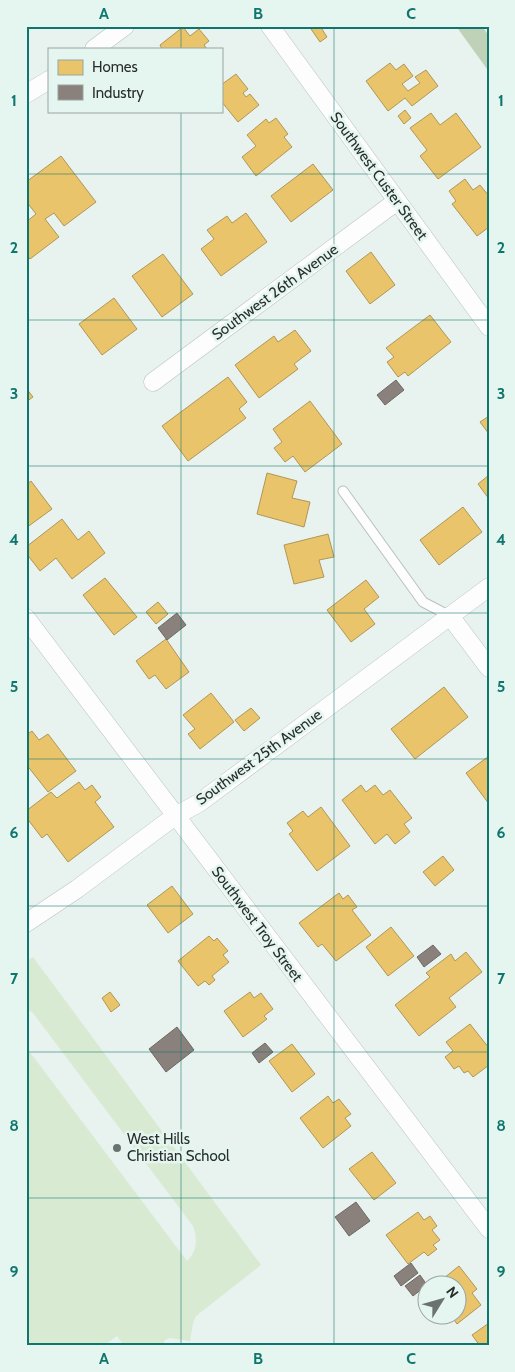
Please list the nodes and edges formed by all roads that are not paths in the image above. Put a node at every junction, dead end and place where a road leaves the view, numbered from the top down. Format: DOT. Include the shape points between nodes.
graph roads {
  1 [pos="125,26"];
  2 [pos="270,26"];
  3 [pos="95,48"];
  4 [pos="48,81"];
  5 [pos="26,94"];
  6 [pos="397,201"];
  7 [pos="489,326"];
  8 [pos="153,382"];
  9 [pos="343,491"];
  10 [pos="489,587"];
  11 [pos="450,616"];
  12 [pos="26,618"];
  13 [pos="489,668"];
  14 [pos="175,816"];
  15 [pos="26,922"];
  16 [pos="489,1229"];
  1 -- 3 [label="street"];
  2 -- 6 [label="street, Southwest Custer Street"];
  4 -- 5 [label="street"];
  6 -- 7 [label="street, Southwest Custer Street"];
  6 -- 8 [label="street, Southwest 26th Avenue"];
  9 -- 11 [label="lane" via="423,602"];
  10 -- 11 [label="street, Southwest 25th Avenue"];
  11 -- 13 [label="street"];
  11 -- 14 [label="street, Southwest 25th Avenue" via="199,803"];
  12 -- 14 [label="street, Southwest Troy Street"];
  14 -- 15 [label="street, Southwest 25th Avenue" via="77,889"];
  14 -- 16 [label="street, Southwest Troy Street"];
}
